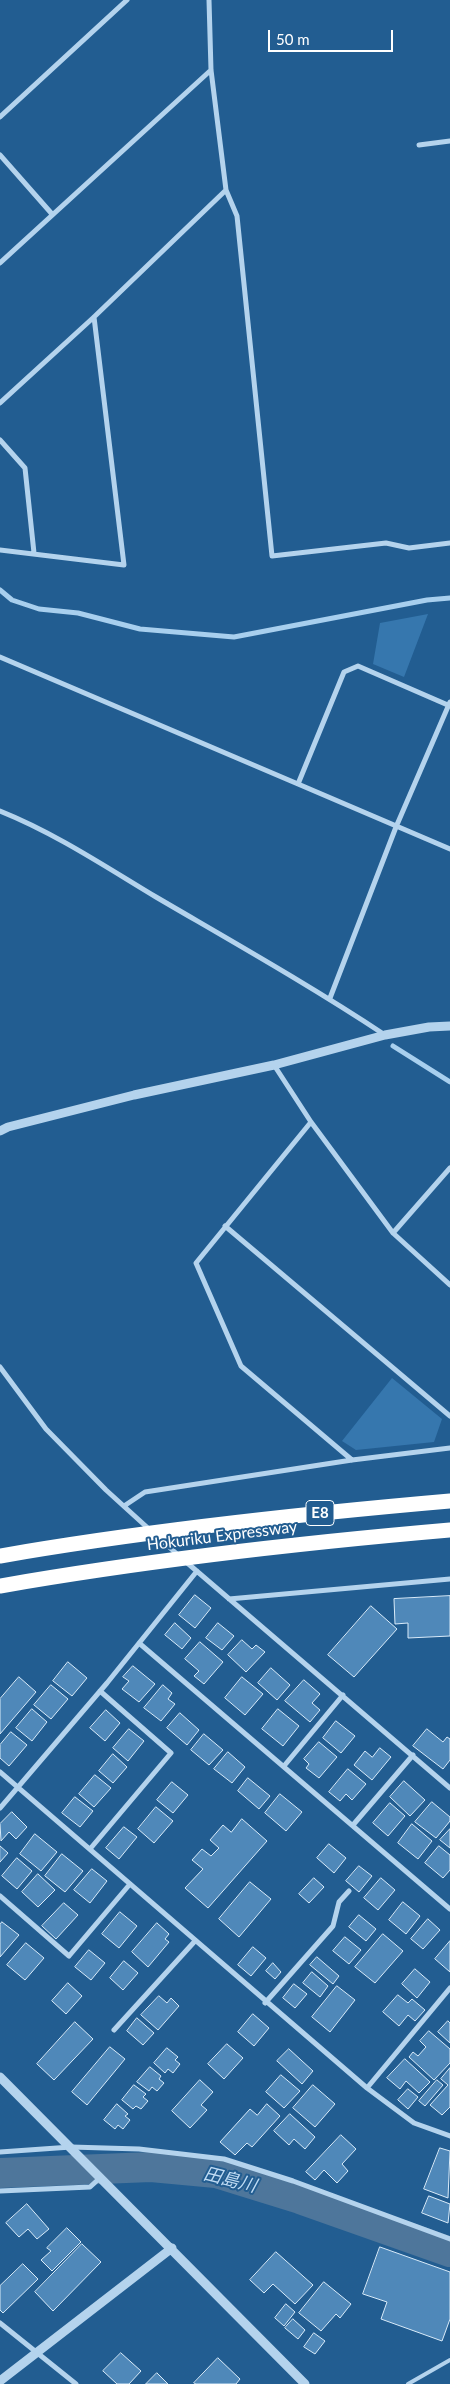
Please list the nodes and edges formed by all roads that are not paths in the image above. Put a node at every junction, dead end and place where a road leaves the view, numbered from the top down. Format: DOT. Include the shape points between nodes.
graph roads {
  1 [pos="127,0"];
  2 [pos="209,0"];
  3 [pos="211,70"];
  4 [pos="0,117"];
  5 [pos="450,141"];
  6 [pos="419,145"];
  7 [pos="0,155"];
  8 [pos="226,190"];
  9 [pos="52,214"];
  10 [pos="0,263"];
  11 [pos="94,317"];
  12 [pos="0,403"];
  13 [pos="0,440"];
  14 [pos="450,544"];
  15 [pos="0,550"];
  16 [pos="34,553"];
  17 [pos="0,657"];
  18 [pos="450,705"];
  19 [pos="298,784"];
  20 [pos="0,810"];
  21 [pos="396,827"];
  22 [pos="450,849"];
  23 [pos="330,998"];
  24 [pos="450,1026"];
  25 [pos="385,1035"];
  26 [pos="274,1065"];
  27 [pos="311,1122"];
  28 [pos="0,1132"];
  29 [pos="450,1168"];
  30 [pos="225,1226"];
  31 [pos="393,1233"];
  32 [pos="450,1286"];
  33 [pos="0,1367"];
  34 [pos="450,1416"];
  35 [pos="450,1448"];
  36 [pos="352,1460"];
  37 [pos="450,1501"];
  38 [pos="124,1506"];
  39 [pos="450,1530"];
  40 [pos="0,1556"];
  41 [pos="197,1571"];
  42 [pos="450,1579"];
  43 [pos="0,1586"];
  44 [pos="229,1599"];
  45 [pos="139,1643"];
  46 [pos="100,1691"];
  47 [pos="343,1695"];
  48 [pos="413,1755"];
  49 [pos="284,1766"];
  50 [pos="0,1772"];
  51 [pos="18,1786"];
  52 [pos="450,1788"];
  53 [pos="0,1808"];
  54 [pos="353,1825"];
  55 [pos="90,1849"];
  56 [pos="130,1884"];
  57 [pos="349,1891"];
  58 [pos="0,1896"];
  59 [pos="450,1909"];
  60 [pos="195,1941"];
  61 [pos="450,1988"];
  62 [pos="265,2002"];
  63 [pos="114,2030"];
  64 [pos="0,2077"];
  65 [pos="367,2088"];
  66 [pos="450,2136"];
  67 [pos="71,2147"];
  68 [pos="0,2152"];
  69 [pos="100,2177"];
  70 [pos="0,2191"];
  71 [pos="450,2239"];
  72 [pos="172,2248"];
  73 [pos="0,2323"];
  74 [pos="37,2352"];
  75 [pos="450,2360"];
  76 [pos="0,2381"];
  77 [pos="76,2384"];
  78 [pos="305,2384"];
  79 [pos="408,2384"];
  1 -- 4 [label="street"];
  2 -- 3 [label="street"];
  3 -- 8 [label="street"];
  3 -- 9 [label="street"];
  5 -- 6 [label="street"];
  7 -- 9 [label="street"];
  8 -- 11 [label="street"];
  8 -- 14 [label="street" via="237,216 272,556 386,543 409,548"];
  9 -- 10 [label="street"];
  11 -- 12 [label="street"];
  11 -- 16 [label="street" via="124,565"];
  13 -- 16 [label="street" via="26,468"];
  15 -- 16 [label="street"];
  17 -- 19 [label="street"];
  18 -- 19 [label="street" via="358,666 344,672"];
  18 -- 21 [label="street"];
  19 -- 21 [label="street"];
  20 -- 23 [label="street" via="21,819"];
  21 -- 22 [label="street"];
  21 -- 23 [label="street"];
  23 -- 25 [label="street"];
  24 -- 25 [label="street"];
  25 -- 26 [label="street"];
  26 -- 27 [label="street"];
  26 -- 28 [label="street" via="134,1094 8,1127"];
  27 -- 30 [label="street"];
  27 -- 31 [label="street"];
  29 -- 31 [label="street"];
  30 -- 34 [label="street"];
  30 -- 36 [label="street" via="196,1263 241,1366"];
  31 -- 32 [label="street"];
  33 -- 38 [label="street" via="46,1429"];
  35 -- 36 [label="street"];
  36 -- 38 [label="street" via="145,1492"];
  37 -- 40 [label="highway, Hokuriku Expressway / E8" via="190,1528"];
  38 -- 41 [label="street"];
  39 -- 43 [label="highway, Hokuriku Expressway / E8" via="214,1554"];
  41 -- 44 [label="street"];
  41 -- 45 [label="street"];
  42 -- 44 [label="street"];
  44 -- 47 [label="street"];
  45 -- 46 [label="street"];
  45 -- 49 [label="street"];
  46 -- 51 [label="street"];
  46 -- 55 [label="street" via="171,1753"];
  47 -- 48 [label="street"];
  47 -- 49 [label="street"];
  48 -- 52 [label="street"];
  48 -- 54 [label="street"];
  49 -- 54 [label="street"];
  50 -- 51 [label="street"];
  51 -- 53 [label="street"];
  51 -- 55 [label="street"];
  54 -- 59 [label="street"];
  55 -- 56 [label="street"];
  56 -- 58 [label="street" via="69,1956"];
  56 -- 60 [label="street"];
  57 -- 62 [label="street" via="339,1902 334,1926"];
  60 -- 62 [label="street"];
  60 -- 63 [label="street"];
  61 -- 65 [label="street"];
  62 -- 65 [label="street"];
  64 -- 67 [label="street"];
  65 -- 66 [label="street" via="414,2123"];
  67 -- 68 [label="street"];
  67 -- 69 [label="street"];
  67 -- 71 [label="street" via="139,2149 224,2159"];
  69 -- 70 [label="street" via="90,2186"];
  69 -- 72 [label="street"];
  72 -- 74 [label="street"];
  72 -- 78 [label="street"];
  73 -- 74 [label="street"];
  74 -- 76 [label="street"];
  74 -- 77 [label="street"];
  75 -- 79 [label="lane"];
}
